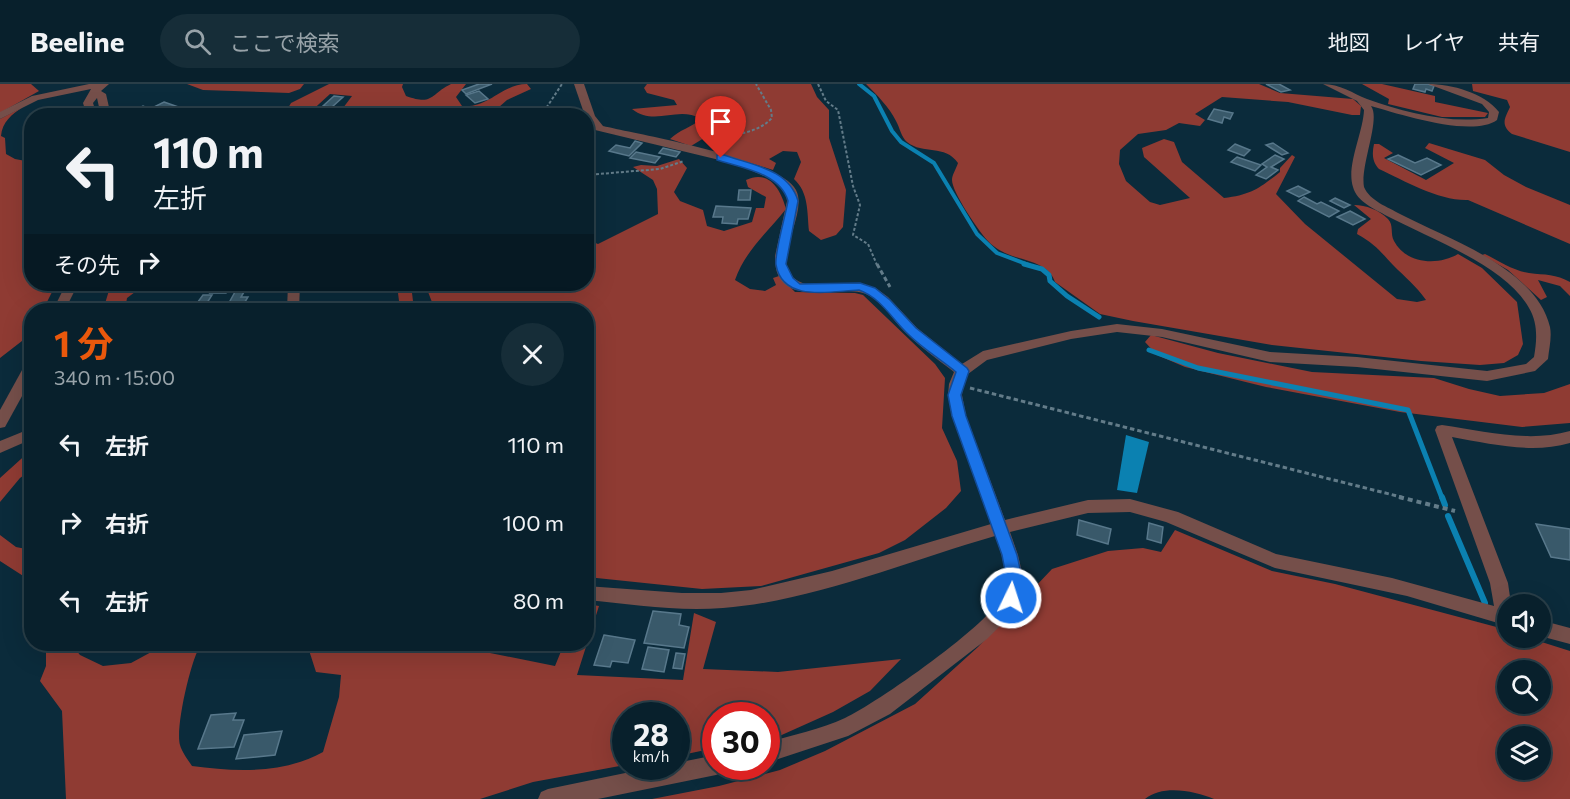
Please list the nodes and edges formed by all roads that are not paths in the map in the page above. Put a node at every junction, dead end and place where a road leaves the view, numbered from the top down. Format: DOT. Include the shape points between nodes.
graph roads {
  1 [pos="104,84"];
  2 [pos="579,84"];
  3 [pos="1328,84"];
  4 [pos="1433,84"];
  5 [pos="91,96"];
  6 [pos="1361,100"];
  7 [pos="88,108"];
  8 [pos="104,108"];
  9 [pos="587,108"];
  10 [pos="0,116"];
  11 [pos="594,122"];
  12 [pos="962,371"];
  13 [pos="24,379"];
  14 [pos="0,423"];
  15 [pos="1570,436"];
  16 [pos="24,437"];
  17 [pos="0,447"];
  18 [pos="1001,528"];
  19 [pos="594,594"];
  20 [pos="1501,594"];
  21 [pos="1497,614"];
  22 [pos="1551,630"];
  23 [pos="1570,636"];
  24 [pos="780,749"];
  25 [pos="702,768"];
  26 [pos="548,799"];
  1 -- 5 [label="street"];
  1 -- 10 [label="street" via="35,98"];
  2 -- 9 [label="street"];
  3 -- 6 [label="street"];
  4 -- 6 [label="street" via="1485,102 1494,112 1492,120 1443,120"];
  5 -- 7 [label="street"];
  5 -- 8 [label="street" via="101,94"];
  6 -- 12 [label="street" via="1369,110 1357,176 1361,194 1400,219 1475,256 1515,284 1543,326 1541,359 1530,368 1487,376 1357,362 1306,361 1239,352 1143,329 1117,328 1000,351 983,356"];
  11 -- 12 [label="street" via="615,134 740,162 780,179 793,201 781,264 788,279 796,287 807,289 860,287 871,291"];
  12 -- 18 [label="street" via="955,395 959,416"];
  13 -- 14 [label="street"];
  15 -- 20 [label="street" via="1562,441 1526,442 1442,430"];
  16 -- 17 [label="street"];
  18 -- 19 [label="street" via="805,585 739,600"];
  18 -- 21 [label="street" via="1075,509 1109,504 1137,506 1274,561 1320,574 1391,585"];
  18 -- 24 [label="street" via="1015,582 1003,612 883,708 848,727"];
  22 -- 23 [label="street"];
  25 -- 26 [label="street"];
}
